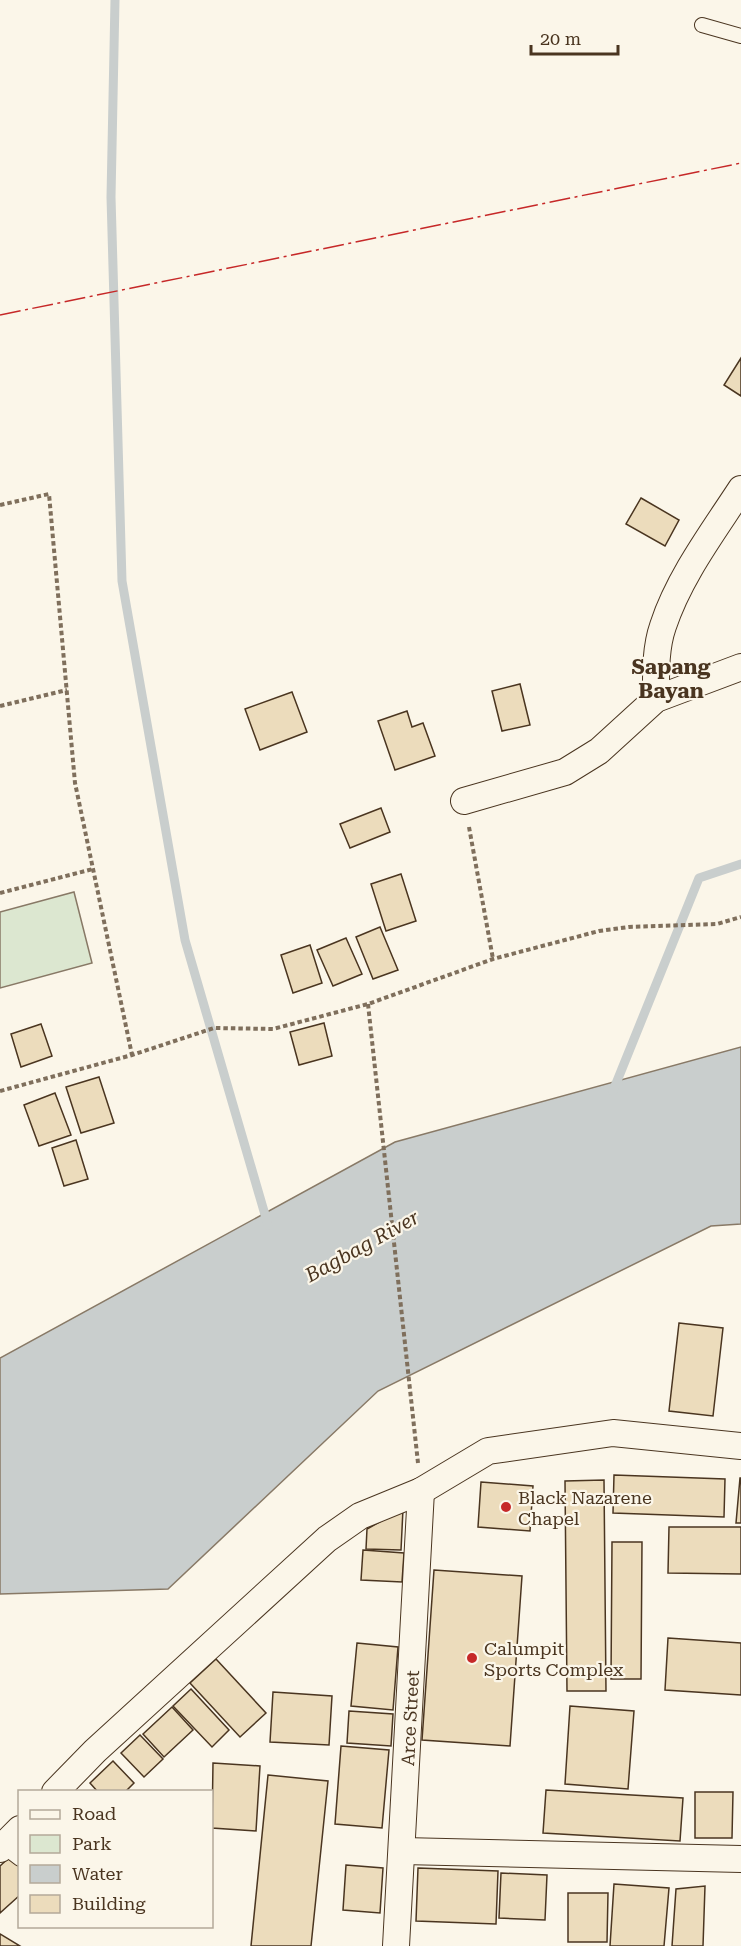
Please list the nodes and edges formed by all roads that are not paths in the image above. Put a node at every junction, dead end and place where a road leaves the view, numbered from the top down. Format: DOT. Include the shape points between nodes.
graph roads {
  1 [pos="702,25"];
  2 [pos="741,36"];
  3 [pos="741,489"];
  4 [pos="741,667"];
  5 [pos="656,699"];
  6 [pos="464,801"];
  7 [pos="741,1446"];
  8 [pos="421,1491"];
  9 [pos="57,1790"];
  10 [pos="403,1851"];
  11 [pos="741,1859"];
  12 [pos="396,1946"];
  1 -- 2 [label="lane"];
  3 -- 5 [label="street" via="679,589 663,627 656,664"];
  4 -- 5 [label="street"];
  5 -- 6 [label="street" via="599,751 565,772"];
  7 -- 8 [label="street" via="614,1432 488,1451"];
  8 -- 9 [label="street" via="360,1516 327,1539"];
  8 -- 10 [label="street, Arce Street"];
  10 -- 11 [label="street"];
  10 -- 12 [label="street, Arce Street"];
}
